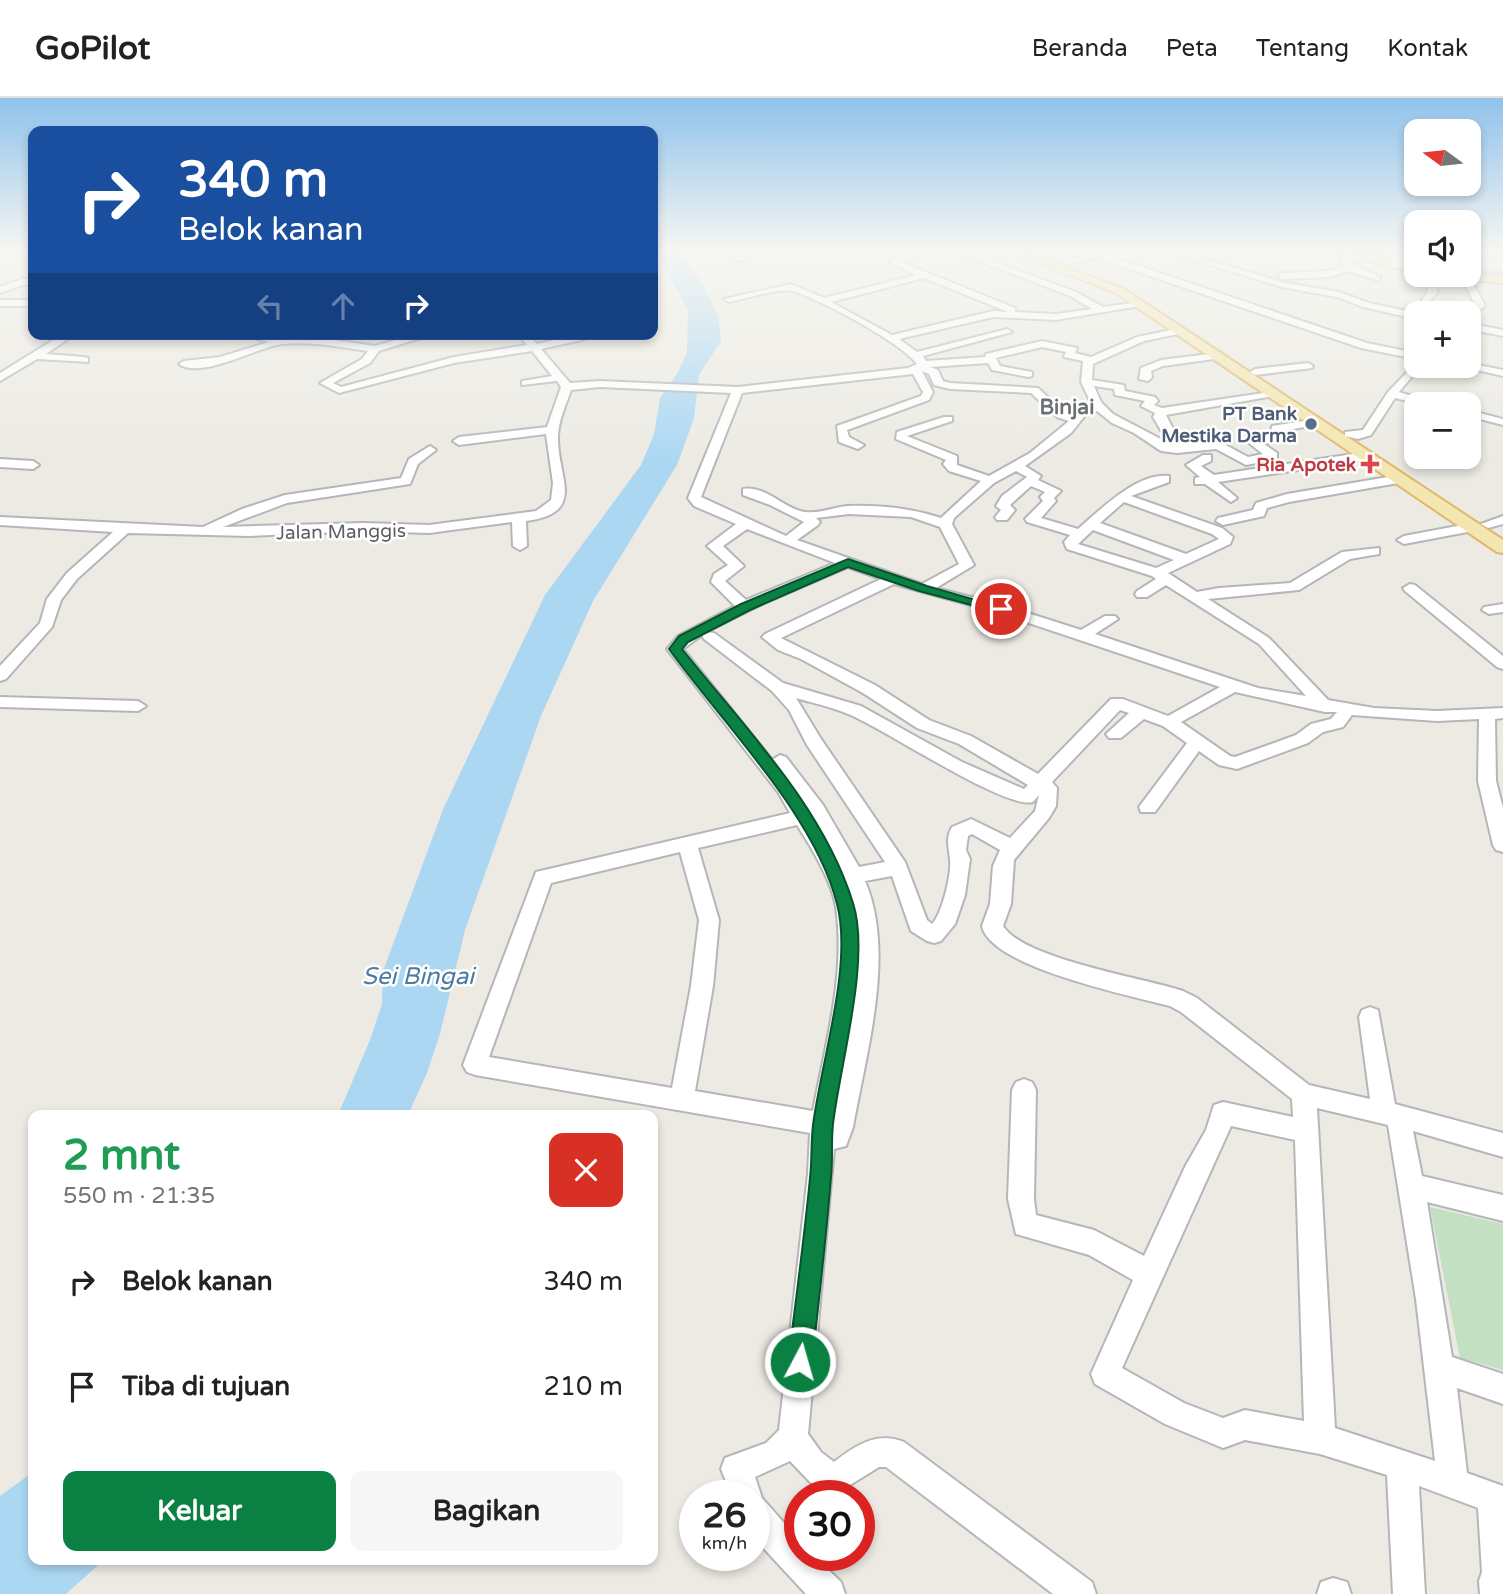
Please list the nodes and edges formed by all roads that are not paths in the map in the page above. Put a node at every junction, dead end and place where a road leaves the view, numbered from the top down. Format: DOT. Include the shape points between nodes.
graph roads {
  1 [pos="859,321"];
  2 [pos="968,321"];
  3 [pos="999,321"];
  4 [pos="1167,321"];
  5 [pos="1171,321"];
  6 [pos="1291,321"];
  7 [pos="1481,329"];
  8 [pos="1186,332"];
  9 [pos="1503,333"];
  10 [pos="891,338"];
  11 [pos="61,340"];
  12 [pos="275,340"];
  13 [pos="326,340"];
  14 [pos="376,340"];
  15 [pos="407,340"];
  16 [pos="527,340"];
  17 [pos="566,340"];
  18 [pos="280,341"];
  19 [pos="320,343"];
  20 [pos="958,344"];
  21 [pos="356,348"];
  22 [pos="533,348"];
  23 [pos="375,349"];
  24 [pos="1404,354"];
  25 [pos="990,355"];
  26 [pos="36,356"];
  27 [pos="1217,356"];
  28 [pos="84,360"];
  29 [pos="1091,360"];
  30 [pos="184,364"];
  31 [pos="919,364"];
  32 [pos="1308,366"];
  33 [pos="1244,368"];
  34 [pos="1481,369"];
  35 [pos="1503,373"];
  36 [pos="1028,374"];
  37 [pos="0,378"];
  38 [pos="1406,378"];
  39 [pos="1144,379"];
  40 [pos="526,383"];
  41 [pos="562,383"];
  42 [pos="1086,383"];
  43 [pos="732,390"];
  44 [pos="1273,393"];
  45 [pos="1392,394"];
  46 [pos="1404,397"];
  47 [pos="1100,407"];
  48 [pos="1161,412"];
  49 [pos="1312,416"];
  50 [pos="1481,416"];
  51 [pos="948,419"];
  52 [pos="1076,419"];
  53 [pos="1503,422"];
  54 [pos="553,430"];
  55 [pos="1349,434"];
  56 [pos="459,441"];
  57 [pos="859,445"];
  58 [pos="1184,448"];
  59 [pos="430,450"];
  60 [pos="1367,456"];
  61 [pos="1207,457"];
  62 [pos="0,463"];
  63 [pos="33,465"];
  64 [pos="1015,466"];
  65 [pos="1165,479"];
  66 [pos="1400,479"];
  67 [pos="990,480"];
  68 [pos="1206,480"];
  69 [pos="1030,481"];
  70 [pos="748,492"];
  71 [pos="970,495"];
  72 [pos="1122,497"];
  73 [pos="1231,498"];
  74 [pos="803,516"];
  75 [pos="519,519"];
  76 [pos="0,521"];
  77 [pos="1223,521"];
  78 [pos="745,524"];
  79 [pos="945,524"];
  80 [pos="1488,524"];
  81 [pos="125,529"];
  82 [pos="1085,529"];
  83 [pos="204,531"];
  84 [pos="1404,540"];
  85 [pos="786,541"];
  86 [pos="1501,541"];
  87 [pos="520,546"];
  88 [pos="1374,551"];
  89 [pos="1186,559"];
  90 [pos="854,564"];
  91 [pos="1161,576"];
  92 [pos="894,578"];
  93 [pos="1410,588"];
  94 [pos="923,589"];
  95 [pos="1142,594"];
  96 [pos="1196,597"];
  97 [pos="745,607"];
  98 [pos="1110,619"];
  99 [pos="1083,635"];
  100 [pos="709,636"];
  101 [pos="683,645"];
  102 [pos="1503,664"];
  103 [pos="0,676"];
  104 [pos="778,687"];
  105 [pos="1233,687"];
  106 [pos="0,702"];
  107 [pos="138,706"];
  108 [pos="1325,707"];
  109 [pos="1347,710"];
  110 [pos="1142,712"];
  111 [pos="1495,713"];
  112 [pos="1169,722"];
  113 [pos="1115,734"];
  114 [pos="1198,742"];
  115 [pos="1040,783"];
  116 [pos="1148,807"];
  117 [pos="807,813"];
  118 [pos="1500,824"];
  119 [pos="687,842"];
  120 [pos="1503,845"];
  121 [pos="1012,848"];
  122 [pos="898,867"];
  123 [pos="852,877"];
  124 [pos="1370,1017"];
  125 [pos="1024,1090"];
  126 [pos="1303,1094"];
  127 [pos="682,1098"];
  128 [pos="1391,1115"];
  129 [pos="832,1126"];
  130 [pos="1307,1131"];
  131 [pos="1503,1145"];
  132 [pos="1413,1186"];
  133 [pos="1503,1208"];
  134 [pos="1150,1274"];
  135 [pos="1441,1368"];
  136 [pos="1503,1389"];
  137 [pos="793,1437"];
  138 [pos="1320,1439"];
  139 [pos="1402,1464"];
  140 [pos="740,1480"];
  141 [pos="1452,1482"];
  142 [pos="1498,1500"];
  143 [pos="770,1532"];
  144 [pos="829,1594"];
  145 [pos="1080,1594"];
  146 [pos="1409,1594"];
  147 [pos="1496,1594"];
  1 -- 10 [label="street"];
  2 -- 10 [label="street"];
  3 -- 20 [label="street" via="1007,332"];
  4 -- 8 [label="main road"];
  5 -- 8 [label="main road"];
  6 -- 24 [label="street" via="1365,346"];
  7 -- 9 [label="street"];
  8 -- 27 [label="main road"];
  8 -- 29 [label="street" via="1141,339"];
  8 -- 33 [label="main road"];
  10 -- 31 [label="street"];
  11 -- 26 [label="street"];
  12 -- 18 [label="street"];
  13 -- 19 [label="street"];
  14 -- 21 [label="street"];
  15 -- 23 [label="street"];
  16 -- 22 [label="street"];
  17 -- 22 [label="street"];
  18 -- 19 [label="street"];
  18 -- 30 [label="street"];
  19 -- 21 [label="street"];
  20 -- 25 [label="street" via="975,354"];
  20 -- 31 [label="street"];
  21 -- 23 [label="street"];
  22 -- 23 [label="street" via="488,353 342,390 325,383 366,362"];
  22 -- 41 [label="street"];
  25 -- 29 [label="street" via="1042,344 1073,350 1068,355"];
  25 -- 31 [label="street"];
  25 -- 36 [label="street" via="996,368"];
  26 -- 28 [label="street"];
  26 -- 37 [label="street"];
  27 -- 33 [label="main road"];
  27 -- 39 [label="street" via="1161,363 1145,370"];
  29 -- 42 [label="street" via="1084,374"];
  31 -- 43 [label="street"];
  31 -- 52 [label="street" via="934,372 938,383 950,386 1034,390 1061,415"];
  31 -- 57 [label="street" via="928,393 925,398 841,428 843,439"];
  32 -- 33 [label="street"];
  33 -- 44 [label="main road"];
  33 -- 49 [label="main road"];
  34 -- 35 [label="street"];
  38 -- 45 [label="street"];
  40 -- 41 [label="street"];
  41 -- 43 [label="street"];
  41 -- 54 [label="street, Jalan Manggis"];
  42 -- 47 [label="street"];
  42 -- 48 [label="street" via="1119,387 1119,393 1150,399 1146,405"];
  43 -- 78 [label="street" via="694,498"];
  44 -- 48 [label="street"];
  44 -- 49 [label="main road"];
  45 -- 46 [label="street"];
  45 -- 55 [label="street" via="1367,433"];
  47 -- 52 [label="street" via="1083,411"];
  47 -- 58 [label="street" via="1163,449"];
  48 -- 58 [label="street" via="1159,417 1172,439"];
  49 -- 55 [label="main road"];
  49 -- 58 [label="street" via="1276,428 1276,437 1255,443 1273,456 1242,461 1217,445"];
  49 -- 60 [label="main road"];
  50 -- 53 [label="street"];
  51 -- 67 [label="street" via="900,437 953,459 949,464 953,468"];
  52 -- 64 [label="street" via="1056,439"];
  54 -- 56 [label="street"];
  54 -- 75 [label="street, Jalan Manggis" via="559,498 549,511"];
  55 -- 80 [label="main road"];
  59 -- 83 [label="street" via="413,462 409,479 401,483 285,499"];
  60 -- 66 [label="main road"];
  60 -- 68 [label="street"];
  61 -- 68 [label="street" via="1192,465"];
  62 -- 63 [label="street"];
  64 -- 67 [label="street"];
  64 -- 69 [label="street" via="1035,475"];
  65 -- 72 [label="street"];
  66 -- 77 [label="street" via="1287,498 1261,506 1259,513"];
  66 -- 80 [label="main road"];
  67 -- 71 [label="street"];
  68 -- 73 [label="street"];
  69 -- 71 [label="street" via="1007,499 1003,511"];
  69 -- 82 [label="street" via="1055,491 1032,519"];
  70 -- 74 [label="street"];
  71 -- 79 [label="street"];
  72 -- 82 [label="street"];
  72 -- 89 [label="street" via="1226,537"];
  74 -- 79 [label="street" via="849,510 912,513"];
  74 -- 85 [label="street" via="811,525"];
  75 -- 83 [label="street, Jalan Manggis" via="429,529"];
  75 -- 87 [label="street"];
  76 -- 81 [label="street, Jalan Manggis"];
  78 -- 85 [label="street"];
  78 -- 97 [label="street" via="714,545 737,566 718,582"];
  79 -- 94 [label="street" via="967,565"];
  80 -- 84 [label="street"];
  80 -- 86 [label="main road"];
  81 -- 83 [label="street, Jalan Manggis"];
  81 -- 103 [label="street" via="72,576 54,599 47,624"];
  82 -- 89 [label="street"];
  82 -- 91 [label="street" via="1072,545"];
  85 -- 90 [label="street"];
  88 -- 96 [label="street" via="1347,555 1294,587"];
  89 -- 91 [label="street"];
  90 -- 92 [label="street"];
  90 -- 97 [label="street"];
  90 -- 100 [label="street"];
  91 -- 95 [label="street"];
  91 -- 96 [label="street"];
  92 -- 94 [label="street"];
  92 -- 115 [label="street" via="770,637 869,689 923,724 965,740"];
  93 -- 102 [label="street"];
  94 -- 99 [label="street"];
  96 -- 108 [label="street" via="1264,641"];
  97 -- 101 [label="street"];
  98 -- 99 [label="street"];
  99 -- 105 [label="street"];
  100 -- 101 [label="street"];
  100 -- 104 [label="street"];
  101 -- 117 [label="street" via="798,783"];
  104 -- 115 [label="street" via="862,713 1015,794 1027,797"];
  104 -- 122 [label="street"];
  105 -- 108 [label="street"];
  105 -- 112 [label="street"];
  106 -- 107 [label="street"];
  108 -- 109 [label="street"];
  109 -- 111 [label="street" via="1437,716"];
  109 -- 114 [label="street" via="1337,723 1237,763 1225,761"];
  110 -- 112 [label="street"];
  110 -- 113 [label="street"];
  110 -- 115 [label="street" via="1117,703"];
  111 -- 118 [label="street" via="1487,781"];
  112 -- 114 [label="street"];
  114 -- 116 [label="street"];
  115 -- 121 [label="street" via="1048,788 1049,803"];
  117 -- 119 [label="street"];
  117 -- 123 [label="street" via="840,848"];
  117 -- 129 [label="street" via="847,917 849,952"];
  118 -- 120 [label="street"];
  119 -- 127 [label="street" via="709,920"];
  119 -- 127 [label="street" via="543,877 475,1065"];
  121 -- 122 [label="street" via="971,826 959,832 955,895 945,924 934,935 915,920"];
  121 -- 126 [label="street" via="1005,856 1001,906 993,918 1000,941 1015,951 1189,1005"];
  122 -- 123 [label="street"];
  123 -- 129 [label="street" via="863,904 867,953 863,1003"];
  124 -- 128 [label="street"];
  125 -- 134 [label="street" via="1021,1199 1025,1226 1094,1243"];
  126 -- 128 [label="street"];
  126 -- 130 [label="street"];
  127 -- 129 [label="street"];
  128 -- 131 [label="street"];
  128 -- 132 [label="street"];
  129 -- 137 [label="street" via="821,1174"];
  130 -- 134 [label="street" via="1223,1113"];
  130 -- 138 [label="street"];
  132 -- 133 [label="street"];
  132 -- 135 [label="street"];
  134 -- 138 [label="street" via="1105,1374 1175,1414 1223,1433 1245,1425"];
  135 -- 136 [label="street"];
  135 -- 141 [label="street"];
  137 -- 140 [label="street" via="776,1454 736,1469"];
  137 -- 145 [label="street" via="817,1471 837,1478 873,1454 894,1453"];
  138 -- 139 [label="street"];
  139 -- 141 [label="street"];
  139 -- 146 [label="street"];
  141 -- 142 [label="street"];
  142 -- 147 [label="street"];
  143 -- 144 [label="street"];
}
